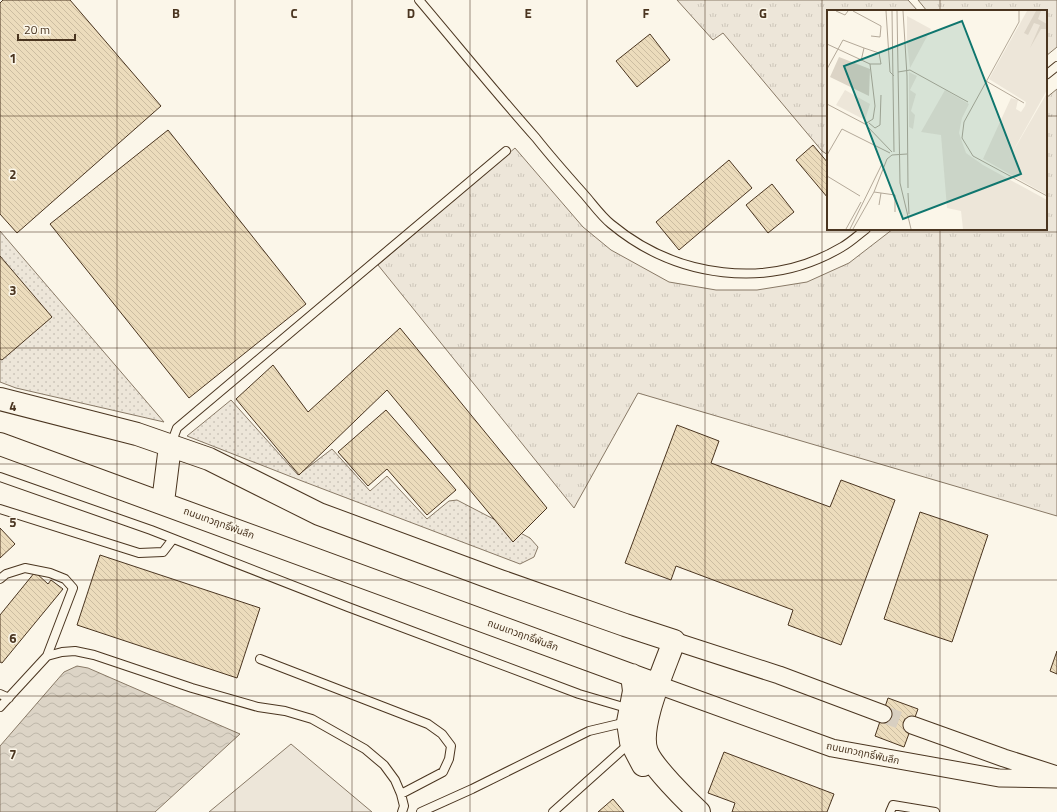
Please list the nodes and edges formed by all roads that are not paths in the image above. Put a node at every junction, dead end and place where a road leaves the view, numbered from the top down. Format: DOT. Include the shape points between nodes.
graph roads {
  1 [pos="419,0"];
  2 [pos="1057,66"];
  3 [pos="1047,74"];
  4 [pos="506,151"];
  5 [pos="865,230"];
  6 [pos="0,399"];
  7 [pos="0,444"];
  8 [pos="170,446"];
  9 [pos="0,477"];
  10 [pos="163,502"];
  11 [pos="0,509"];
  12 [pos="173,539"];
  13 [pos="0,579"];
  14 [pos="674,641"];
  15 [pos="47,656"];
  16 [pos="260,659"];
  17 [pos="632,675"];
  18 [pos="658,685"];
  19 [pos="0,694"];
  20 [pos="9,698"];
  21 [pos="0,707"];
  22 [pos="883,714"];
  23 [pos="630,724"];
  24 [pos="912,725"];
  25 [pos="1057,775"];
  26 [pos="1057,779"];
  27 [pos="401,794"];
  28 [pos="402,812"];
  29 [pos="421,812"];
  30 [pos="553,812"];
  31 [pos="679,812"];
  32 [pos="699,812"];
  33 [pos="890,812"];
  34 [pos="935,812"];
  1 -- 5 [label="lane" via="610,224 651,251 678,263 705,270 760,273 784,270 816,259 842,247"];
  2 -- 3 [label="lane"];
  4 -- 8 [label="lane" via="177,428"];
  6 -- 8 [label="street" via="136,434"];
  7 -- 10 [label="street, ถนนเทวฤทธิ์พันลึก"];
  8 -- 10 [label="street"];
  8 -- 14 [label="street" via="209,459 319,514"];
  9 -- 12 [label="lane"];
  10 -- 17 [label="street, ถนนเทวฤทธิ์พันลึก"];
  11 -- 12 [label="lane" via="139,553 163,552"];
  12 -- 23 [label="lane" via="579,694"];
  13 -- 15 [label="lane" via="6,574 24,568 66,579 73,588"];
  14 -- 18 [label="street"];
  14 -- 22 [label="street"];
  15 -- 20 [label="lane"];
  15 -- 27 [label="lane" via="74,651 94,655 192,688 251,705 312,718 365,748 384,765"];
  16 -- 27 [label="lane" via="428,724 442,734 451,746 443,772"];
  17 -- 18 [label="street, ถนนเทวฤทธิ์พันลึก"];
  17 -- 23 [label="street" via="634,691"];
  18 -- 26 [label="street, ถนนเทวฤทธิ์พันลึก" via="832,748 999,778"];
  18 -- 32 [label="street" via="645,731 647,752 657,768"];
  19 -- 20 [label="lane"];
  20 -- 21 [label="lane"];
  23 -- 29 [label="lane" via="589,731"];
  23 -- 30 [label="lane"];
  23 -- 31 [label="street" via="640,760"];
  24 -- 25 [label="street"];
  27 -- 28 [label="lane" via="404,806"];
  33 -- 34 [label="lane" via="893,805"];
}
